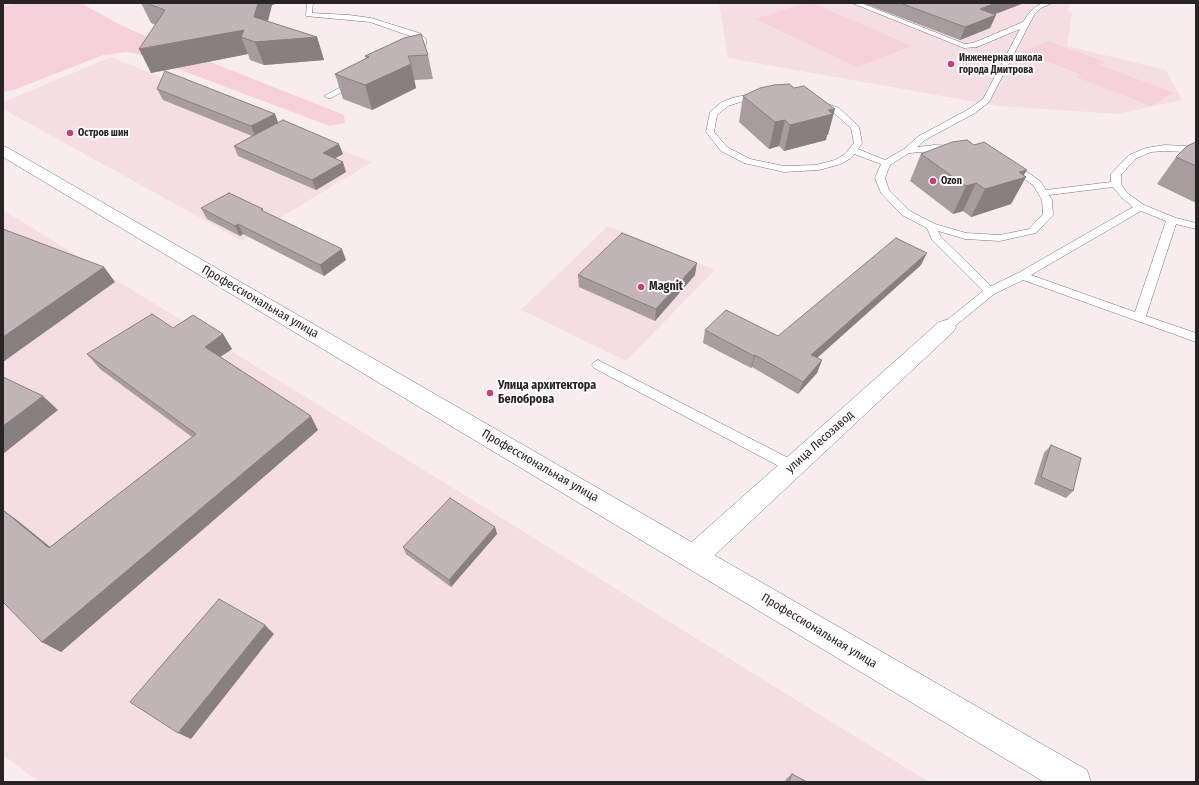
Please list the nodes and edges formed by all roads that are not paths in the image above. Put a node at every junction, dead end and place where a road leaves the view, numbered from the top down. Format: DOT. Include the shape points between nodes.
graph roads {
  1 [pos="310,3"];
  2 [pos="855,3"];
  3 [pos="1049,3"];
  4 [pos="1026,24"];
  5 [pos="412,56"];
  6 [pos="363,79"];
  7 [pos="328,96"];
  8 [pos="853,150"];
  9 [pos="3,151"];
  10 [pos="907,151"];
  11 [pos="967,151"];
  12 [pos="1196,152"];
  13 [pos="1000,161"];
  14 [pos="886,163"];
  15 [pos="1116,184"];
  16 [pos="1043,192"];
  17 [pos="1140,207"];
  18 [pos="1172,220"];
  19 [pos="931,226"];
  20 [pos="1196,226"];
  21 [pos="1022,276"];
  22 [pos="990,292"];
  23 [pos="1139,318"];
  24 [pos="946,327"];
  25 [pos="1196,338"];
  26 [pos="598,365"];
  27 [pos="793,467"];
  28 [pos="694,557"];
  29 [pos="1076,782"];
  1 -- 5 [label="lane" via="308,15 371,20 416,35 422,40 422,45"];
  2 -- 4 [label="lane" via="964,46 974,45"];
  3 -- 4 [label="lane" via="1032,12"];
  4 -- 10 [label="lane" via="986,100 972,112 922,138"];
  6 -- 7 [label="lane"];
  8 -- 8 [label="lane" via="858,143 855,127 836,110 803,98 756,95 730,102 713,114 710,132 724,149 747,161 784,169 816,168 838,162"];
  8 -- 14 [label="lane"];
  9 -- 28 [label="main road, Профессиональная улица"];
  10 -- 11 [label="lane" via="934,148"];
  10 -- 14 [label="lane"];
  12 -- 15 [label="lane" via="1165,148 1149,150 1132,157 1116,174"];
  13 -- 16 [label="lane" via="1037,183"];
  14 -- 19 [label="lane" via="880,178 884,191 906,213"];
  15 -- 16 [label="lane"];
  15 -- 17 [label="lane" via="1124,195"];
  16 -- 19 [label="lane" via="1048,200 1048,215 1032,231 1000,238 965,236"];
  17 -- 18 [label="lane"];
  17 -- 21 [label="lane"];
  18 -- 20 [label="lane"];
  18 -- 23 [label="lane"];
  19 -- 22 [label="lane" via="936,238"];
  21 -- 22 [label="lane"];
  21 -- 23 [label="lane"];
  22 -- 24 [label="lane"];
  23 -- 25 [label="lane"];
  24 -- 27 [label="main road, улица Лесозавод"];
  26 -- 27 [label="lane"];
  27 -- 28 [label="main road, улица Лесозавод"];
  28 -- 29 [label="main road, Профессиональная улица"];
}
